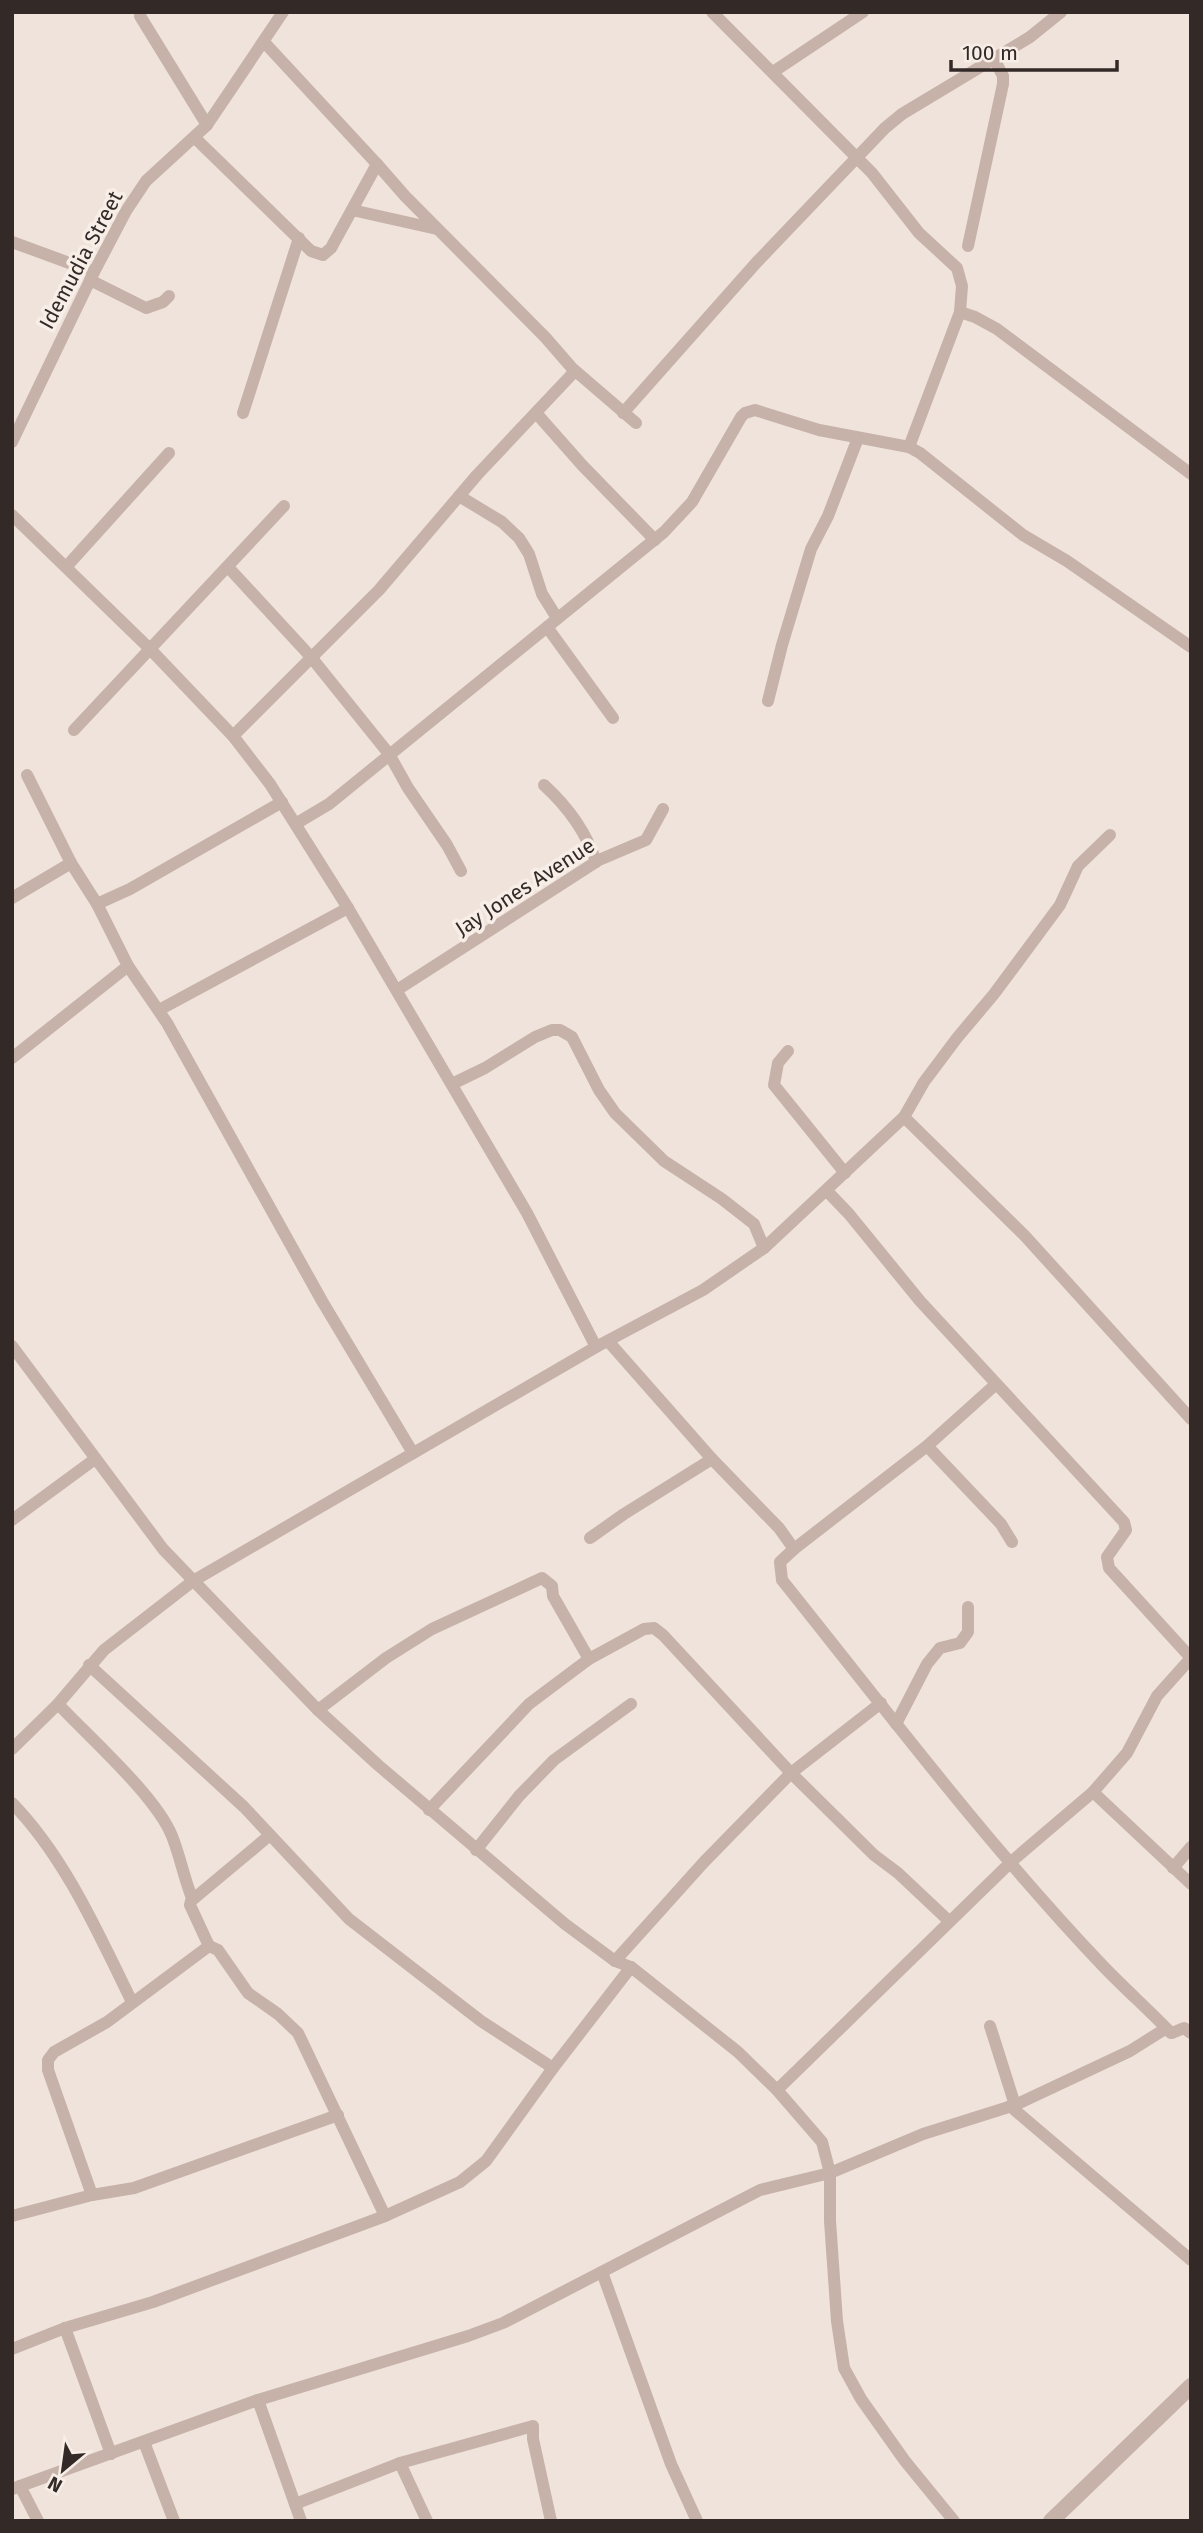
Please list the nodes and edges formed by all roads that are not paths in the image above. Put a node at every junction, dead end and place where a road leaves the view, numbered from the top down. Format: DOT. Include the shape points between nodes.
graph roads {
  1 [pos="283,12"];
  2 [pos="712,12"];
  3 [pos="863,12"];
  4 [pos="1061,12"];
  5 [pos="140,13"];
  6 [pos="264,42"];
  7 [pos="994,59"];
  8 [pos="773,72"];
  9 [pos="207,125"];
  10 [pos="195,138"];
  11 [pos="857,158"];
  12 [pos="377,164"];
  13 [pos="352,210"];
  14 [pos="437,229"];
  15 [pos="299,238"];
  16 [pos="12,242"];
  17 [pos="968,246"];
  18 [pos="92,276"];
  19 [pos="169,296"];
  20 [pos="960,312"];
  21 [pos="575,371"];
  22 [pos="623,412"];
  23 [pos="18,413"];
  24 [pos="243,413"];
  25 [pos="537,414"];
  26 [pos="636,423"];
  27 [pos="858,438"];
  28 [pos="12,442"];
  29 [pos="909,447"];
  30 [pos="169,453"];
  31 [pos="1191,474"];
  32 [pos="459,496"];
  33 [pos="284,506"];
  34 [pos="12,515"];
  35 [pos="655,540"];
  36 [pos="67,566"];
  37 [pos="228,567"];
  38 [pos="557,618"];
  39 [pos="547,627"];
  40 [pos="1191,647"];
  41 [pos="151,650"];
  42 [pos="310,657"];
  43 [pos="768,701"];
  44 [pos="613,718"];
  45 [pos="74,730"];
  46 [pos="233,736"];
  47 [pos="389,754"];
  48 [pos="27,775"];
  49 [pos="544,785"];
  50 [pos="282,802"];
  51 [pos="663,809"];
  52 [pos="297,823"];
  53 [pos="1110,835"];
  54 [pos="596,862"];
  55 [pos="71,863"];
  56 [pos="461,871"];
  57 [pos="12,898"];
  58 [pos="97,904"];
  59 [pos="348,908"];
  60 [pos="128,966"];
  61 [pos="397,990"];
  62 [pos="159,1010"];
  63 [pos="788,1051"];
  64 [pos="12,1058"];
  65 [pos="452,1084"];
  66 [pos="904,1117"];
  67 [pos="845,1173"];
  68 [pos="827,1191"];
  69 [pos="764,1248"];
  70 [pos="608,1341"];
  71 [pos="12,1346"];
  72 [pos="596,1347"];
  73 [pos="995,1385"];
  74 [pos="1191,1419"];
  75 [pos="927,1446"];
  76 [pos="413,1453"];
  77 [pos="95,1459"];
  78 [pos="712,1459"];
  79 [pos="12,1520"];
  80 [pos="590,1538"];
  81 [pos="1012,1542"];
  82 [pos="794,1549"];
  83 [pos="193,1581"];
  84 [pos="968,1607"];
  85 [pos="1191,1658"];
  86 [pos="589,1659"];
  87 [pos="89,1665"];
  88 [pos="881,1703"];
  89 [pos="58,1704"];
  90 [pos="631,1704"];
  91 [pos="318,1710"];
  92 [pos="896,1724"];
  93 [pos="12,1749"];
  94 [pos="791,1773"];
  95 [pos="1093,1792"];
  96 [pos="12,1802"];
  97 [pos="429,1810"];
  98 [pos="270,1835"];
  99 [pos="1191,1847"];
  100 [pos="476,1850"];
  101 [pos="1011,1862"];
  102 [pos="1173,1868"];
  103 [pos="1191,1884"];
  104 [pos="192,1898"];
  105 [pos="949,1921"];
  106 [pos="209,1947"];
  107 [pos="615,1961"];
  108 [pos="631,1967"];
  109 [pos="132,2002"];
  110 [pos="990,2026"];
  111 [pos="1184,2028"];
  112 [pos="553,2068"];
  113 [pos="777,2090"];
  114 [pos="1013,2106"];
  115 [pos="338,2115"];
  116 [pos="830,2174"];
  117 [pos="92,2195"];
  118 [pos="12,2216"];
  119 [pos="385,2216"];
  120 [pos="1191,2260"];
  121 [pos="602,2272"];
  122 [pos="65,2328"];
  123 [pos="12,2349"];
  124 [pos="1191,2386"];
  125 [pos="258,2400"];
  126 [pos="144,2442"];
  127 [pos="111,2454"];
  128 [pos="400,2463"];
  129 [pos="16,2488"];
  130 [pos="295,2504"];
  131 [pos="38,2521"];
  132 [pos="174,2521"];
  133 [pos="301,2521"];
  134 [pos="427,2521"];
  135 [pos="551,2521"];
  136 [pos="697,2521"];
  137 [pos="954,2521"];
  138 [pos="1051,2521"];
  1 -- 6 [label="street, Idemudia Street"];
  2 -- 8 [label="street"];
  3 -- 8 [label="street"];
  4 -- 7 [label="street"];
  5 -- 9 [label="street"];
  6 -- 9 [label="street, Idemudia Street"];
  6 -- 12 [label="street"];
  7 -- 11 [label="street" via="902,114"];
  7 -- 17 [label="street" via="1003,84"];
  8 -- 11 [label="street"];
  9 -- 10 [label="street, Idemudia Street"];
  10 -- 15 [label="street"];
  10 -- 18 [label="street, Idemudia Street" via="146,181"];
  11 -- 20 [label="street" via="919,233 957,268 962,286"];
  11 -- 22 [label="street"];
  12 -- 13 [label="street"];
  12 -- 14 [label="street"];
  13 -- 14 [label="street"];
  13 -- 15 [label="street" via="328,253 316,254"];
  14 -- 21 [label="street"];
  15 -- 24 [label="street"];
  16 -- 18 [label="street"];
  18 -- 19 [label="street" via="146,307"];
  18 -- 23 [label="street, Idemudia Street"];
  20 -- 29 [label="street"];
  20 -- 31 [label="street" via="1007,336"];
  21 -- 22 [label="street"];
  21 -- 25 [label="street"];
  22 -- 26 [label="street"];
  23 -- 28 [label="street, Idemudia Street"];
  25 -- 32 [label="street"];
  25 -- 35 [label="street"];
  27 -- 29 [label="street"];
  27 -- 35 [label="street" via="755,410 746,413 692,502"];
  27 -- 43 [label="street" via="811,549"];
  29 -- 40 [label="street" via="1023,535"];
  30 -- 36 [label="street"];
  32 -- 38 [label="street" via="519,538"];
  32 -- 42 [label="street" via="379,590"];
  33 -- 37 [label="street"];
  34 -- 36 [label="street"];
  35 -- 38 [label="street"];
  36 -- 41 [label="street"];
  37 -- 41 [label="street"];
  37 -- 42 [label="street"];
  38 -- 39 [label="street"];
  39 -- 44 [label="street"];
  39 -- 47 [label="street"];
  41 -- 45 [label="street"];
  41 -- 46 [label="street"];
  42 -- 46 [label="street"];
  42 -- 47 [label="street"];
  46 -- 50 [label="street"];
  47 -- 52 [label="street" via="329,804"];
  47 -- 56 [label="street"];
  48 -- 55 [label="street"];
  49 -- 54 [label="street" via="576,820"];
  50 -- 52 [label="street"];
  50 -- 58 [label="street"];
  51 -- 54 [label="street, Jay Jones Avenue" via="646,840"];
  52 -- 59 [label="street"];
  53 -- 66 [label="street" via="1078,866 1060,905 932,1071"];
  54 -- 61 [label="street, Jay Jones Avenue"];
  55 -- 57 [label="street"];
  55 -- 58 [label="street"];
  58 -- 60 [label="street"];
  59 -- 61 [label="street"];
  59 -- 62 [label="street"];
  60 -- 62 [label="street"];
  60 -- 64 [label="street"];
  61 -- 65 [label="street"];
  62 -- 76 [label="street"];
  63 -- 67 [label="street" via="778,1063 774,1085"];
  65 -- 69 [label="street" via="534,1037 552,1030 566,1033 615,1113 664,1161 754,1224"];
  65 -- 72 [label="street" via="527,1213"];
  66 -- 67 [label="street"];
  66 -- 74 [label="street" via="1025,1236"];
  67 -- 68 [label="street"];
  68 -- 69 [label="street"];
  68 -- 73 [label="street"];
  69 -- 70 [label="street" via="703,1290"];
  70 -- 72 [label="street"];
  70 -- 78 [label="street"];
  71 -- 77 [label="street"];
  72 -- 76 [label="street"];
  73 -- 75 [label="street"];
  73 -- 85 [label="street" via="1124,1522 1126,1530 1107,1557 1109,1567"];
  75 -- 81 [label="street" via="1001,1524"];
  75 -- 82 [label="street"];
  76 -- 83 [label="street"];
  77 -- 79 [label="street"];
  77 -- 83 [label="street"];
  78 -- 80 [label="street"];
  78 -- 82 [label="street"];
  82 -- 88 [label="street" via="780,1562 782,1580"];
  83 -- 87 [label="street"];
  83 -- 91 [label="street"];
  84 -- 92 [label="street" via="968,1632 960,1643 940,1648 927,1664"];
  85 -- 95 [label="street" via="1157,1696 1127,1753"];
  86 -- 91 [label="street" via="553,1596 552,1586 542,1578 432,1629"];
  86 -- 94 [label="street" via="654,1628"];
  86 -- 97 [label="street" via="528,1704"];
  87 -- 89 [label="street"];
  87 -- 98 [label="street"];
  88 -- 92 [label="street"];
  88 -- 94 [label="street"];
  89 -- 93 [label="street"];
  89 -- 104 [label="street" via="157,1811 172,1835"];
  90 -- 100 [label="street" via="554,1760"];
  91 -- 97 [label="street"];
  92 -- 101 [label="street"];
  94 -- 105 [label="street"];
  94 -- 107 [label="street"];
  95 -- 101 [label="street"];
  95 -- 102 [label="street"];
  96 -- 109 [label="street" via="37,1831 84,1905"];
  97 -- 100 [label="street"];
  98 -- 104 [label="street"];
  98 -- 112 [label="street" via="349,1919 481,2021"];
  99 -- 102 [label="street"];
  100 -- 107 [label="street"];
  101 -- 105 [label="street"];
  101 -- 111 [label="street" via="1103,1967"];
  102 -- 103 [label="street"];
  104 -- 106 [label="street" via="190,1905"];
  105 -- 113 [label="street"];
  106 -- 109 [label="street"];
  106 -- 115 [label="street" via="218,1950 248,1993 298,2033"];
  107 -- 108 [label="street"];
  108 -- 112 [label="street"];
  108 -- 113 [label="street" via="738,2052"];
  109 -- 117 [label="street" via="48,2060 47,2070"];
  110 -- 114 [label="street"];
  111 -- 114 [label="street" via="1165,2029 1130,2051"];
  112 -- 119 [label="street" via="486,2161 460,2182"];
  113 -- 116 [label="street" via="822,2142"];
  114 -- 116 [label="street" via="923,2134"];
  114 -- 120 [label="street"];
  115 -- 117 [label="street" via="134,2188"];
  115 -- 119 [label="street"];
  116 -- 121 [label="street" via="760,2190"];
  116 -- 137 [label="street" via="830,2234 844,2368 905,2461"];
  117 -- 118 [label="street"];
  119 -- 122 [label="street" via="153,2302"];
  121 -- 125 [label="street" via="480,2332"];
  121 -- 136 [label="street" via="666,2451"];
  122 -- 123 [label="street"];
  122 -- 127 [label="street"];
  124 -- 138 [label="street"];
  125 -- 126 [label="street"];
  125 -- 130 [label="street"];
  126 -- 127 [label="street"];
  126 -- 132 [label="street"];
  127 -- 129 [label="street"];
  128 -- 130 [label="street"];
  128 -- 134 [label="street"];
  128 -- 135 [label="street" via="533,2426"];
  129 -- 131 [label="street"];
  130 -- 133 [label="street"];
}
